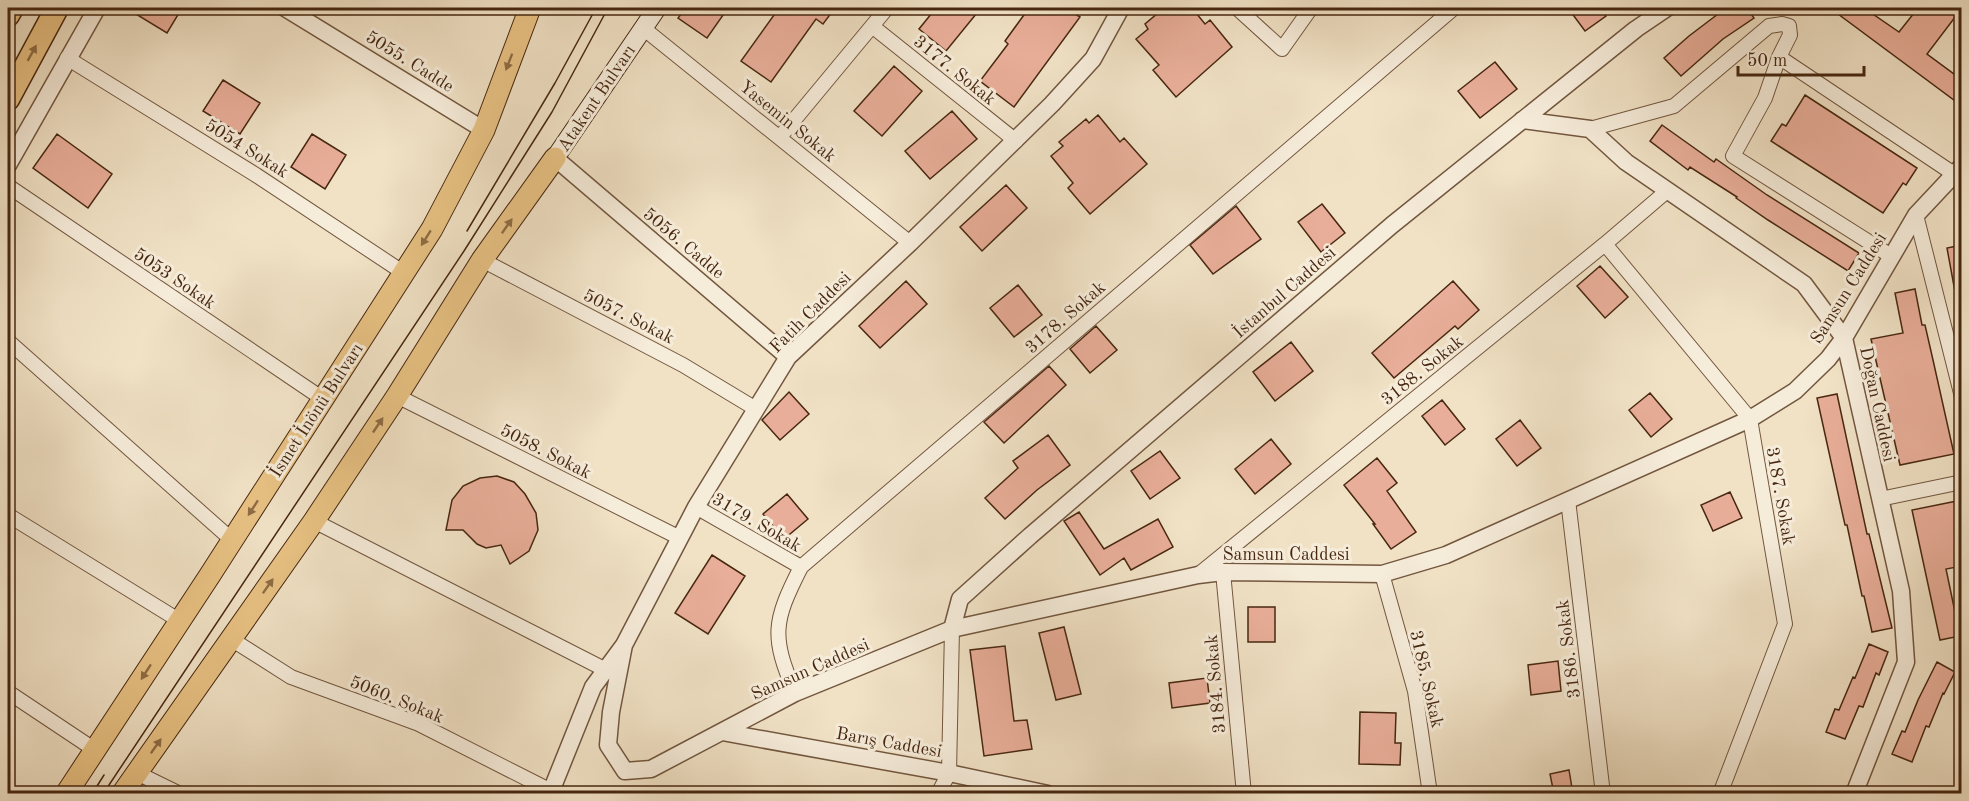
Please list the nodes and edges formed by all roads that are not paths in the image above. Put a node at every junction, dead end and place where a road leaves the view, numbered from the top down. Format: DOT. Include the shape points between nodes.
graph roads {
  1 [pos="12,8"];
  2 [pos="57,8"];
  3 [pos="97,8"];
  4 [pos="285,8"];
  5 [pos="530,8"];
  6 [pos="657,8"];
  7 [pos="887,8"];
  8 [pos="1121,8"];
  9 [pos="1237,8"];
  10 [pos="1311,8"];
  11 [pos="1454,8"];
  12 [pos="1668,8"];
  13 [pos="8,15"];
  14 [pos="872,26"];
  15 [pos="643,28"];
  16 [pos="1779,57"];
  17 [pos="67,58"];
  18 [pos="8,99"];
  19 [pos="1522,120"];
  20 [pos="1590,129"];
  21 [pos="484,130"];
  22 [pos="780,137"];
  23 [pos="1016,141"];
  24 [pos="555,158"];
  25 [pos="8,165"];
  26 [pos="1958,170"];
  27 [pos="8,186"];
  28 [pos="1667,191"];
  29 [pos="1916,215"];
  30 [pos="910,243"];
  31 [pos="1605,244"];
  32 [pos="1891,256"];
  33 [pos="482,260"];
  34 [pos="404,273"];
  35 [pos="1844,338"];
  36 [pos="8,341"];
  37 [pos="788,357"];
  38 [pos="397,396"];
  39 [pos="1962,397"];
  40 [pos="323,399"];
  41 [pos="756,409"];
  42 [pos="1750,419"];
  43 [pos="1962,482"];
  44 [pos="1568,500"];
  45 [pos="1880,500"];
  46 [pos="696,507"];
  47 [pos="8,515"];
  48 [pos="314,521"];
  49 [pos="680,538"];
  50 [pos="232,540"];
  51 [pos="801,567"];
  52 [pos="1223,572"];
  53 [pos="1382,574"];
  54 [pos="1198,575"];
  55 [pos="180,621"];
  56 [pos="952,629"];
  57 [pos="231,639"];
  58 [pos="624,645"];
  59 [pos="606,670"];
  60 [pos="8,692"];
  61 [pos="795,693"];
  62 [pos="723,732"];
  63 [pos="95,750"];
  64 [pos="137,773"];
  65 [pos="949,773"];
  66 [pos="553,792"];
  67 [pos="66,794"];
  68 [pos="122,794"];
  69 [pos="180,794"];
  70 [pos="938,794"];
  71 [pos="1048,794"];
  72 [pos="1244,794"];
  73 [pos="1430,794"];
  74 [pos="1603,794"];
  75 [pos="1720,794"];
  76 [pos="1854,794"];
  1 -- 13 [label="highway"];
  18 -- 2 [label="highway, one-way"];
  3 -- 17 [label="street"];
  4 -- 21 [label="street, 5055. Cadde"];
  5 -- 21 [label="main road, İsmet İnönü Bulvarı, one-way"];
  6 -- 15 [label="main road, Atakent Bulvarı"];
  7 -- 14 [label="street"];
  8 -- 23 [label="street, Fatih Caddesi" via="1093,58"];
  9 -- 10 [label="street" via="1282,49"];
  11 -- 51 [label="street, 3178. Sokak"];
  12 -- 19 [label="street, İstanbul Caddesi"];
  14 -- 22 [label="street"];
  14 -- 23 [label="street, 3177. Sokak"];
  15 -- 22 [label="street, Yasemin Sokak"];
  15 -- 24 [label="main road, Atakent Bulvarı"];
  16 -- 20 [label="street" via="1790,34 1789,26 1782,24 1769,26 1674,106"];
  16 -- 26 [label="street"];
  16 -- 32 [label="street" via="1765,98 1733,156"];
  17 -- 25 [label="street"];
  17 -- 34 [label="street, 5054 Sokak" via="256,174"];
  19 -- 20 [label="street"];
  19 -- 56 [label="street, İstanbul Caddesi" via="1392,225 1030,536 960,599"];
  20 -- 28 [label="street, Doğan Caddesi" via="1626,162"];
  21 -- 34 [label="main road, İsmet İnönü Bulvarı, one-way"];
  22 -- 30 [label="street, Yasemin Sokak"];
  23 -- 30 [label="street, Fatih Caddesi"];
  33 -- 24 [label="main road, one-way"];
  24 -- 37 [label="street, 5056. Cadde"];
  26 -- 29 [label="street, Samsun Caddesi"];
  27 -- 40 [label="street, 5053 Sokak"];
  28 -- 31 [label="street, 3188. Sokak"];
  28 -- 35 [label="street, Doğan Caddesi" via="1804,284"];
  29 -- 32 [label="street, Samsun Caddesi"];
  29 -- 39 [label="street"];
  30 -- 37 [label="street, Fatih Caddesi"];
  31 -- 42 [label="street, 3187. Sokak"];
  31 -- 54 [label="street, 3188. Sokak"];
  32 -- 35 [label="street, Samsun Caddesi"];
  33 -- 38 [label="main road"];
  33 -- 41 [label="street, 5057. Sokak" via="683,365"];
  34 -- 40 [label="main road, İsmet İnönü Bulvarı"];
  35 -- 42 [label="street, Samsun Caddesi" via="1795,391"];
  35 -- 45 [label="street, Doğan Caddesi"];
  36 -- 50 [label="street"];
  37 -- 41 [label="street, Fatih Caddesi"];
  48 -- 38 [label="main road, one-way"];
  38 -- 49 [label="street, 5058. Sokak"];
  40 -- 50 [label="main road, İsmet İnönü Bulvarı, one-way"];
  41 -- 46 [label="street, Fatih Caddesi"];
  42 -- 44 [label="street, Samsun Caddesi"];
  42 -- 75 [label="street, 3187. Sokak" via="1785,624"];
  43 -- 45 [label="street"];
  44 -- 53 [label="street, Samsun Caddesi" via="1446,555"];
  44 -- 74 [label="street, 3186. Sokak"];
  45 -- 76 [label="street, Doğan Caddesi" via="1901,591 1906,662"];
  46 -- 49 [label="street, Fatih Caddesi"];
  46 -- 51 [label="street, 3179. Sokak"];
  47 -- 55 [label="street"];
  57 -- 48 [label="main road, one-way"];
  48 -- 59 [label="street"];
  49 -- 58 [label="street, Fatih Caddesi"];
  50 -- 55 [label="main road, İsmet İnönü Bulvarı"];
  51 -- 61 [label="street, 3178. Sokak" via="780,614 777,640 783,667"];
  52 -- 53 [label="street, Samsun Caddesi"];
  52 -- 54 [label="street, Samsun Caddesi"];
  52 -- 72 [label="street, 3184. Sokak"];
  53 -- 73 [label="street, 3185. Sokak" via="1415,691"];
  54 -- 56 [label="street, Samsun Caddesi"];
  55 -- 63 [label="main road, İsmet İnönü Bulvarı, one-way"];
  56 -- 61 [label="street, Samsun Caddesi"];
  56 -- 65 [label="street"];
  64 -- 57 [label="main road, one-way"];
  57 -- 66 [label="street, 5060. Sokak" via="291,677 419,724"];
  58 -- 59 [label="street, Fatih Caddesi"];
  58 -- 62 [label="street, Samsun Caddesi" via="608,745 625,771 651,769"];
  59 -- 66 [label="street, Fatih Caddesi" via="593,687"];
  60 -- 63 [label="street"];
  61 -- 62 [label="street, Samsun Caddesi"];
  62 -- 65 [label="street, Barış Caddesi"];
  63 -- 67 [label="main road, İsmet İnönü Bulvarı"];
  64 -- 68 [label="main road"];
  64 -- 69 [label="street"];
  65 -- 70 [label="street"];
  65 -- 71 [label="street, Barış Caddesi"];
}
